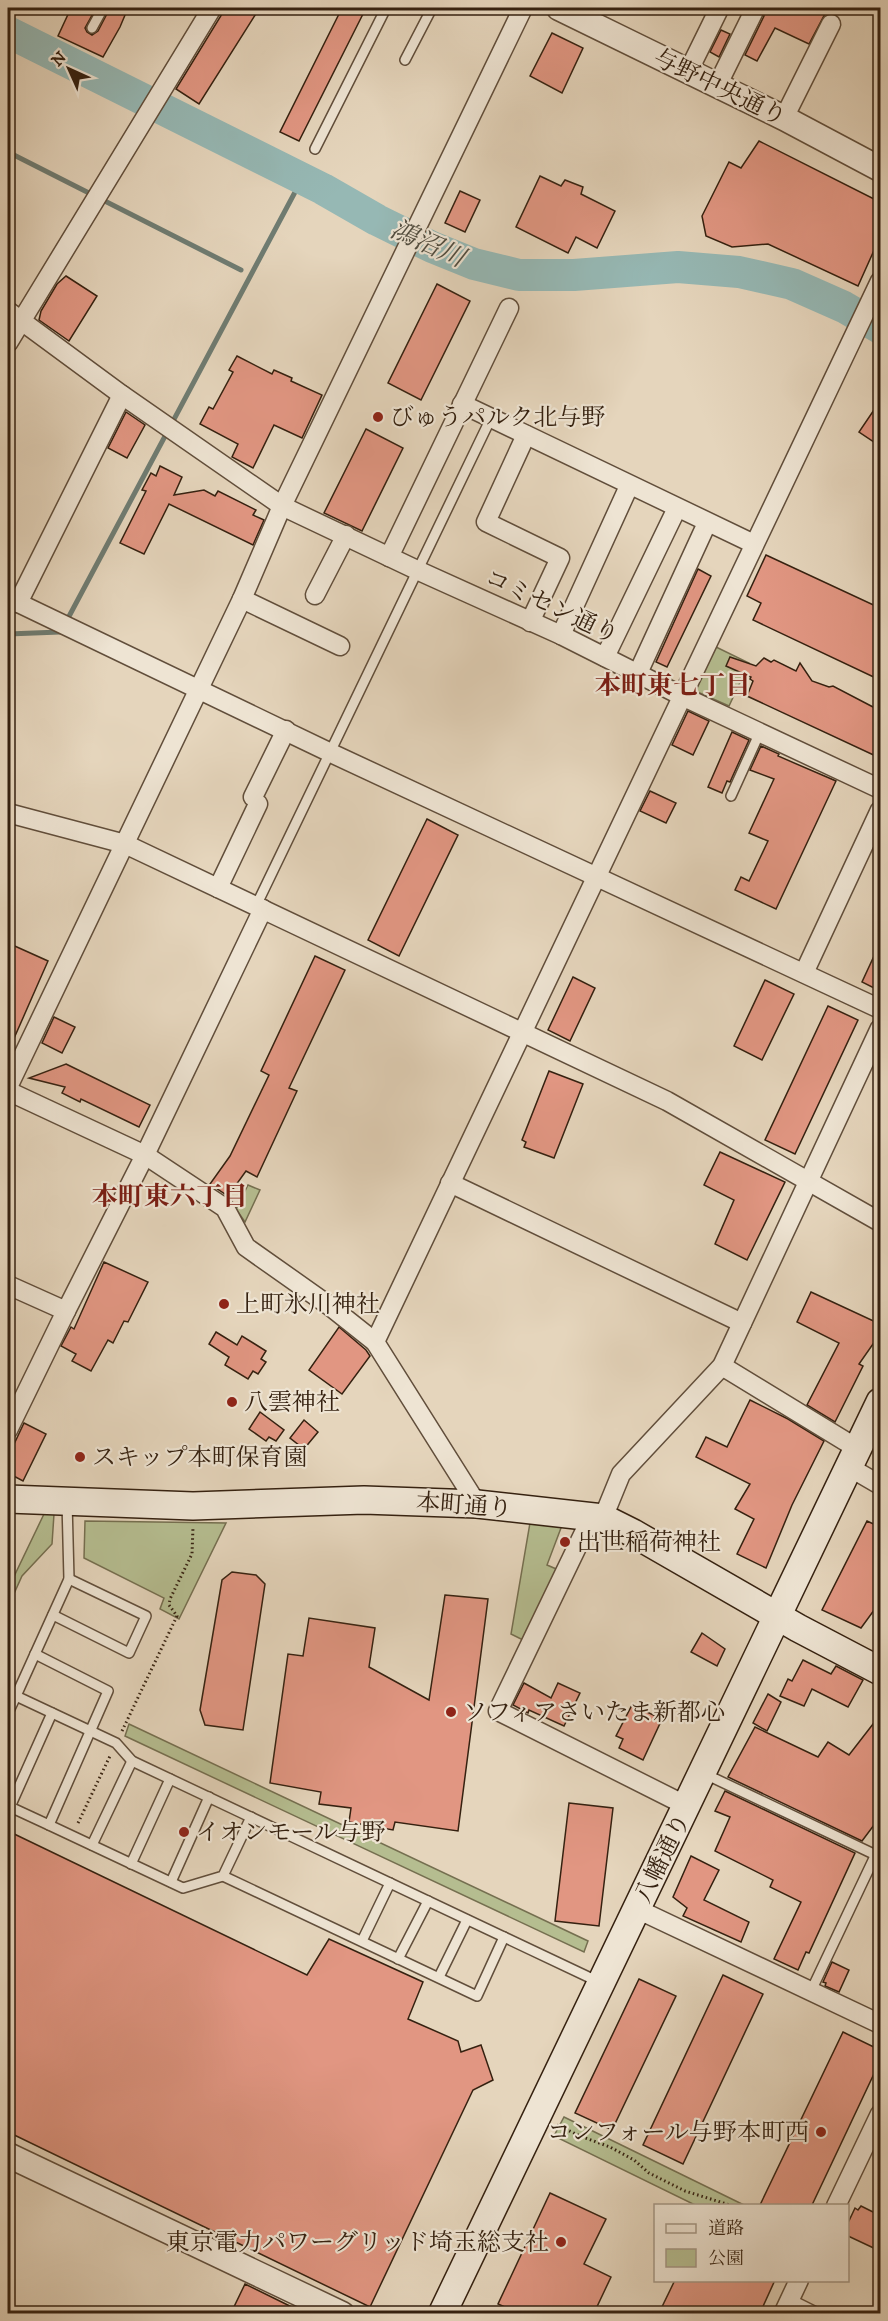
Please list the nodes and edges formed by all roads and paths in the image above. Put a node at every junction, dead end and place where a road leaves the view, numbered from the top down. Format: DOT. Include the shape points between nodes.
graph roads {
  1 [pos="103,8"];
  2 [pos="212,8"];
  3 [pos="386,8"];
  4 [pos="432,8"];
  5 [pos="522,8"];
  6 [pos="559,8"];
  7 [pos="718,11"];
  8 [pos="754,11"];
  9 [pos="831,24"];
  10 [pos="92,28"];
  11 [pos="405,60"];
  12 [pos="689,70"];
  13 [pos="718,84"];
  14 [pos="784,118"];
  15 [pos="315,149"];
  16 [pos="880,169"];
  17 [pos="880,281"];
  18 [pos="509,308"];
  19 [pos="14,316"];
  20 [pos="8,343"];
  21 [pos="122,395"];
  22 [pos="462,404"];
  23 [pos="491,418"];
  24 [pos="526,435"];
  25 [pos="629,486"];
  26 [pos="282,506"];
  27 [pos="677,508"];
  28 [pos="707,523"];
  29 [pos="346,535"];
  30 [pos="754,544"];
  31 [pos="389,557"];
  32 [pos="419,571"];
  33 [pos="315,595"];
  34 [pos="242,599"];
  35 [pos="13,601"];
  36 [pos="530,622"];
  37 [pos="561,635"];
  38 [pos="340,646"];
  39 [pos="605,657"];
  40 [pos="638,673"];
  41 [pos="199,689"];
  42 [pos="684,697"];
  43 [pos="286,730"];
  44 [pos="760,732"];
  45 [pos="331,753"];
  46 [pos="880,789"];
  47 [pos="731,796"];
  48 [pos="880,810"];
  49 [pos="8,813"];
  50 [pos="125,844"];
  51 [pos="597,875"];
  52 [pos="218,888"];
  53 [pos="260,908"];
  54 [pos="804,973"];
  55 [pos="880,1009"];
  56 [pos="880,1028"];
  57 [pos="521,1033"];
  58 [pos="8,1089"];
  59 [pos="145,1155"];
  60 [pos="808,1179"];
  61 [pos="450,1183"];
  62 [pos="880,1222"];
  63 [pos="8,1285"];
  64 [pos="66,1311"];
  65 [pos="742,1323"];
  66 [pos="375,1342"];
  67 [pos="722,1366"];
  68 [pos="880,1402"];
  69 [pos="8,1430"];
  70 [pos="853,1458"];
  71 [pos="880,1485"];
  72 [pos="8,1499"];
  73 [pos="67,1502"];
  74 [pos="477,1504"];
  75 [pos="193,1506"];
  76 [pos="597,1517"];
  77 [pos="69,1579"];
  78 [pos="53,1615"];
  79 [pos="777,1615"];
  80 [pos="35,1654"];
  81 [pos="880,1671"];
  82 [pos="16,1696"];
  83 [pos="8,1713"];
  84 [pos="52,1713"];
  85 [pos="90,1731"];
  86 [pos="116,1743"];
  87 [pos="132,1761"];
  88 [pos="702,1773"];
  89 [pos="170,1779"];
  90 [pos="209,1797"];
  91 [pos="687,1806"];
  92 [pos="9,1807"];
  93 [pos="251,1817"];
  94 [pos="49,1826"];
  95 [pos="72,1836"];
  96 [pos="92,1845"];
  97 [pos="878,1855"];
  98 [pos="131,1864"];
  99 [pos="223,1876"];
  100 [pos="171,1882"];
  101 [pos="390,1883"];
  102 [pos="428,1901"];
  103 [pos="637,1909"];
  104 [pos="467,1920"];
  105 [pos="504,1937"];
  106 [pos="362,1941"];
  107 [pos="398,1959"];
  108 [pos="439,1977"];
  109 [pos="601,1983"];
  110 [pos="811,1991"];
  111 [pos="880,2024"];
  112 [pos="880,2114"];
  113 [pos="555,2124"];
  114 [pos="8,2155"];
  115 [pos="730,2204"];
  116 [pos="836,2204"];
  117 [pos="798,2282"];
  118 [pos="787,2306"];
  119 [pos="342,2313"];
  120 [pos="442,2313"];
  121 [pos="820,2313"];
  1 -- 10 [label="lane"];
  2 -- 19 [label="street"];
  3 -- 15 [label="lane"];
  4 -- 11 [label="lane"];
  5 -- 26 [label="street"];
  6 -- 12 [label="street, 与野中央通り"];
  7 -- 12 [label="street"];
  8 -- 13 [label="street"];
  9 -- 14 [label="street"];
  12 -- 13 [label="street, 与野中央通り"];
  13 -- 14 [label="street, 与野中央通り"];
  14 -- 16 [label="street, 与野中央通り"];
  17 -- 30 [label="street"];
  18 -- 22 [label="street"];
  19 -- 20 [label="street"];
  19 -- 21 [label="street, コミセン通り"];
  21 -- 26 [label="street, コミセン通り"];
  21 -- 35 [label="street"];
  22 -- 23 [label="street"];
  22 -- 31 [label="street"];
  23 -- 24 [label="street"];
  23 -- 32 [label="lane"];
  24 -- 25 [label="street"];
  24 -- 36 [label="street" via="486,522 560,558"];
  25 -- 27 [label="street"];
  25 -- 37 [label="street"];
  26 -- 29 [label="street, コミセン通り"];
  26 -- 34 [label="street"];
  27 -- 28 [label="street"];
  27 -- 39 [label="street"];
  28 -- 30 [label="street"];
  28 -- 40 [label="street"];
  29 -- 31 [label="street, コミセン通り"];
  29 -- 33 [label="street"];
  30 -- 42 [label="street"];
  31 -- 32 [label="street, コミセン通り"];
  32 -- 36 [label="street, コミセン通り"];
  32 -- 45 [label="lane"];
  34 -- 38 [label="street"];
  34 -- 41 [label="street"];
  35 -- 41 [label="street"];
  36 -- 37 [label="street, コミセン通り"];
  37 -- 39 [label="street, コミセン通り"];
  39 -- 40 [label="street, コミセン通り"];
  40 -- 42 [label="street, コミセン通り"];
  41 -- 43 [label="street"];
  41 -- 50 [label="street"];
  42 -- 44 [label="street, コミセン通り"];
  42 -- 51 [label="street"];
  43 -- 45 [label="street"];
  43 -- 52 [label="street"];
  44 -- 46 [label="street, コミセン通り"];
  44 -- 47 [label="lane"];
  45 -- 51 [label="street"];
  45 -- 53 [label="lane"];
  48 -- 54 [label="street"];
  49 -- 50 [label="street"];
  50 -- 52 [label="street"];
  50 -- 58 [label="street"];
  51 -- 54 [label="street"];
  51 -- 57 [label="street"];
  52 -- 53 [label="street"];
  53 -- 57 [label="street"];
  53 -- 59 [label="street"];
  54 -- 55 [label="street"];
  56 -- 60 [label="street"];
  57 -- 60 [label="street" via="667,1101"];
  57 -- 61 [label="street"];
  58 -- 59 [label="street"];
  59 -- 64 [label="street"];
  59 -- 66 [label="street" via="225,1208 246,1247"];
  60 -- 62 [label="street"];
  60 -- 65 [label="street"];
  61 -- 65 [label="street"];
  61 -- 66 [label="street"];
  63 -- 64 [label="street"];
  64 -- 69 [label="street"];
  65 -- 67 [label="street"];
  66 -- 74 [label="street"];
  67 -- 70 [label="street"];
  67 -- 76 [label="street" via="621,1474"];
  68 -- 70 [label="main road, 八幡通り"];
  70 -- 71 [label="street"];
  70 -- 79 [label="main road, 八幡通り"];
  72 -- 73 [label="main road, 本町通り"];
  73 -- 75 [label="main road, 本町通り"];
  73 -- 77 [label="lane"];
  74 -- 75 [label="main road, 本町通り" via="364,1500"];
  74 -- 76 [label="main road, 本町通り"];
  75 -- 86 [label="path" via="192,1554 169,1605 177,1617"];
  76 -- 79 [label="main road, 本町通り" via="633,1533"];
  76 -- 91 [label="street" via="498,1711"];
  77 -- 78 [label="lane"];
  77 -- 78 [label="lane" via="146,1616 129,1653"];
  78 -- 80 [label="lane"];
  79 -- 81 [label="main road, 本町通り"];
  79 -- 88 [label="main road, 八幡通り"];
  80 -- 82 [label="lane"];
  80 -- 85 [label="lane" via="108,1691"];
  82 -- 83 [label="lane"];
  82 -- 84 [label="lane"];
  84 -- 85 [label="lane"];
  84 -- 92 [label="lane"];
  85 -- 86 [label="lane"];
  85 -- 94 [label="lane"];
  86 -- 87 [label="lane"];
  86 -- 95 [label="path"];
  87 -- 89 [label="lane"];
  87 -- 96 [label="lane"];
  88 -- 91 [label="main road, 八幡通り"];
  88 -- 97 [label="lane"];
  89 -- 90 [label="lane"];
  89 -- 98 [label="lane"];
  90 -- 93 [label="lane"];
  90 -- 100 [label="lane"];
  91 -- 103 [label="main road, 八幡通り"];
  92 -- 94 [label="lane"];
  93 -- 99 [label="lane"];
  93 -- 101 [label="lane"];
  94 -- 95 [label="lane"];
  95 -- 96 [label="lane"];
  96 -- 98 [label="lane"];
  97 -- 110 [label="lane"];
  98 -- 100 [label="lane"];
  99 -- 100 [label="lane" via="183,1888"];
  99 -- 106 [label="lane"];
  101 -- 102 [label="lane"];
  101 -- 106 [label="lane"];
  102 -- 104 [label="lane"];
  102 -- 107 [label="lane"];
  103 -- 109 [label="main road, 八幡通り"];
  103 -- 110 [label="street"];
  104 -- 105 [label="lane"];
  104 -- 108 [label="lane"];
  105 -- 108 [label="lane" via="477,1996"];
  105 -- 109 [label="lane"];
  106 -- 107 [label="lane"];
  107 -- 108 [label="lane"];
  109 -- 120 [label="main road, 八幡通り"];
  110 -- 111 [label="street"];
  112 -- 116 [label="street"];
  113 -- 115 [label="path" via="610,2147 685,2191"];
  114 -- 119 [label="street"];
  117 -- 118 [label="street"];
  118 -- 121 [label="lane"];
}
